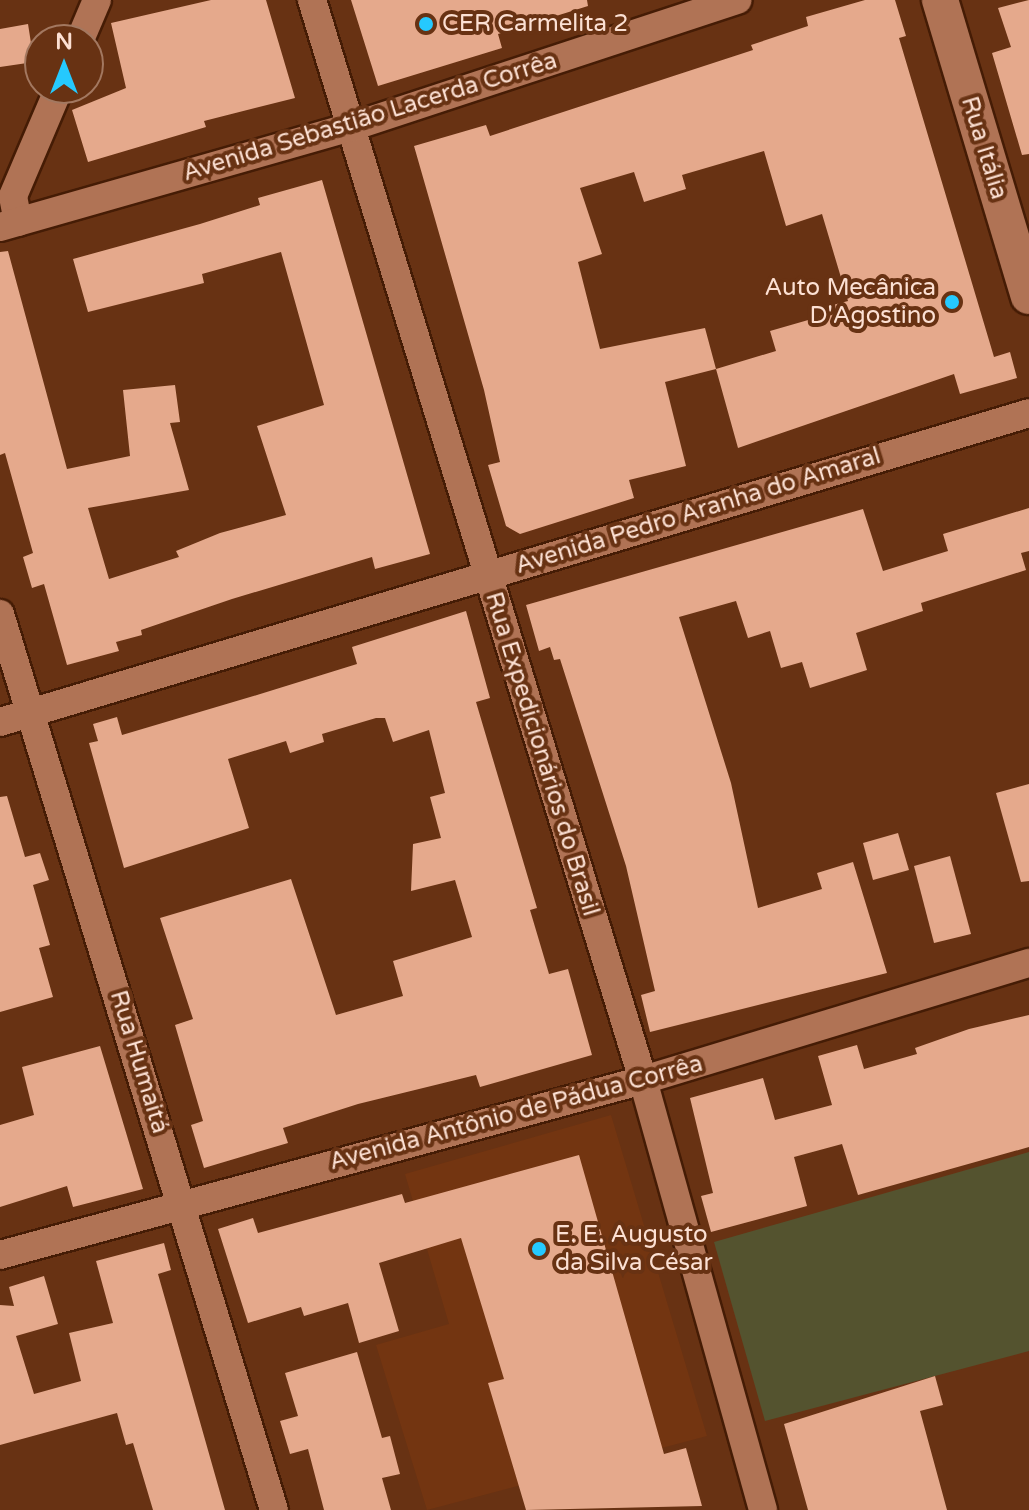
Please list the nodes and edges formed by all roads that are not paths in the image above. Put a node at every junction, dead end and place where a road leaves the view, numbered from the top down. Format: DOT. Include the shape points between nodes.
graph roads {
  1 [pos="97,0"];
  2 [pos="312,0"];
  3 [pos="738,0"];
  4 [pos="940,0"];
  5 [pos="87,24"];
  6 [pos="52,104"];
  7 [pos="348,128"];
  8 [pos="9,224"];
  9 [pos="1029,296"];
  10 [pos="1029,413"];
  11 [pos="486,575"];
  12 [pos="0,614"];
  13 [pos="30,713"];
  14 [pos="0,722"];
  15 [pos="1029,963"];
  16 [pos="643,1080"];
  17 [pos="183,1204"];
  18 [pos="0,1255"];
  19 [pos="274,1510"];
  20 [pos="763,1510"];
  1 -- 5 [label="street"];
  2 -- 7 [label="street, Rua Expedicionários do Brasil"];
  3 -- 7 [label="street, Avenida Sebastião Lacerda Corrêa"];
  4 -- 9 [label="street, Rua Itália"];
  6 -- 8 [label="street" via="13,196"];
  7 -- 8 [label="street, Avenida Sebastião Lacerda Corrêa"];
  7 -- 11 [label="street, Rua Expedicionários do Brasil"];
  10 -- 11 [label="street, Avenida Pedro Aranha do Amaral"];
  11 -- 13 [label="street, Avenida Pedro Aranha do Amaral"];
  11 -- 16 [label="street, Rua Expedicionários do Brasil"];
  12 -- 13 [label="street, Rua Humaitá"];
  13 -- 14 [label="street, Avenida Pedro Aranha do Amaral"];
  13 -- 17 [label="street, Rua Humaitá"];
  15 -- 16 [label="street, Avenida Antônio de Pádua Corrêa"];
  16 -- 17 [label="street, Avenida Antônio de Pádua Corrêa"];
  16 -- 20 [label="street, Rua Expedicionários do Brasil"];
  17 -- 18 [label="street, Avenida Antônio de Pádua Corrêa"];
  17 -- 19 [label="street, Rua Humaitá"];
}
